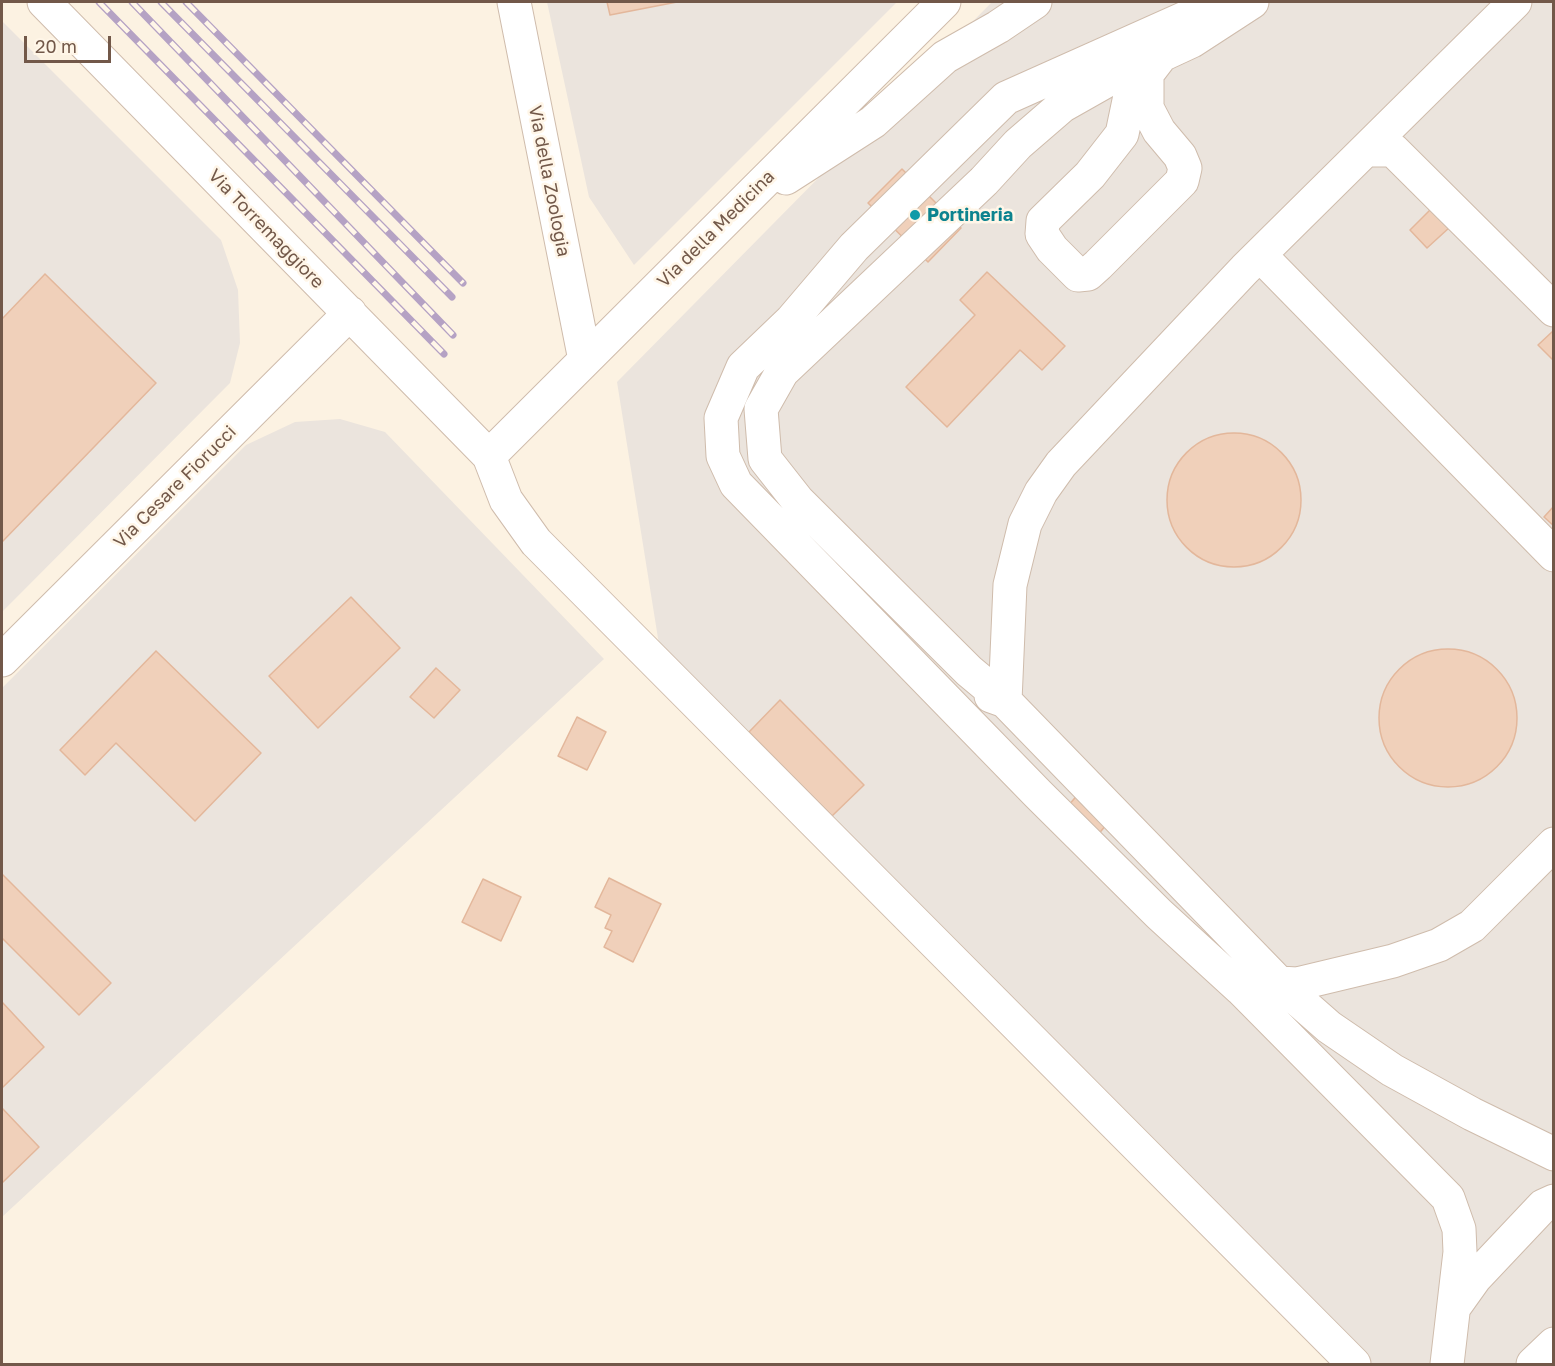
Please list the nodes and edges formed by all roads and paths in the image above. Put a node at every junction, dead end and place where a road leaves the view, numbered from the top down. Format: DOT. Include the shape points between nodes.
graph roads {
  1 [pos="44,2"];
  2 [pos="514,2"];
  3 [pos="944,2"];
  4 [pos="1035,2"];
  5 [pos="1212,2"];
  6 [pos="1252,2"];
  7 [pos="1515,2"];
  8 [pos="1150,52"];
  9 [pos="1122,134"];
  10 [pos="1173,148"];
  11 [pos="1366,150"];
  12 [pos="737,209"];
  13 [pos="1260,255"];
  14 [pos="1554,310"];
  15 [pos="350,313"];
  16 [pos="585,360"];
  17 [pos="489,456"];
  18 [pos="1554,555"];
  19 [pos="880,632"];
  20 [pos="2,660"];
  21 [pos="1005,701"];
  22 [pos="1554,844"];
  23 [pos="1279,983"];
  24 [pos="1554,1154"];
  25 [pos="1554,1201"];
  26 [pos="1455,1308"];
  27 [pos="1554,1344"];
  28 [pos="1353,1365"];
  29 [pos="1447,1365"];
  30 [pos="1533,1365"];
  1 -- 15 [label="street, Via Torremaggiore"];
  2 -- 16 [label="street, Via della Zoologia"];
  3 -- 12 [label="street, Via della Medicina"];
  4 -- 12 [label="street" via="945,57 873,122"];
  5 -- 8 [label="street"];
  6 -- 8 [label="street" via="1192,41"];
  7 -- 11 [label="street"];
  8 -- 9 [label="street" via="1132,86"];
  8 -- 10 [label="street" via="1147,108"];
  8 -- 19 [label="street" via="1006,98 855,248 791,321 743,367 721,418 723,456 736,484"];
  8 -- 21 [label="street" via="1062,106 1018,144 782,372 761,409 765,459 798,501 969,671"];
  9 -- 10 [label="street" via="1141,126"];
  9 -- 10 [label="street" via="1090,175 1043,221 1042,234 1078,275 1088,274 1098,265 1182,181 1185,168"];
  11 -- 13 [label="street"];
  11 -- 14 [label="street" via="1393,150"];
  12 -- 16 [label="street, Via della Medicina"];
  13 -- 18 [label="street"];
  13 -- 21 [label="street" via="1061,464 1041,492 1025,524 1010,585"];
  15 -- 17 [label="street, Via Torremaggiore"];
  15 -- 20 [label="street, Via Cesare Fiorucci"];
  16 -- 17 [label="street, Via della Medicina"];
  17 -- 28 [label="street" via="506,500 536,542"];
  19 -- 21 [label="street" via="908,658 946,680"];
  19 -- 26 [label="street" via="1054,810 1241,989 1448,1198 1459,1229"];
  21 -- 23 [label="street"];
  22 -- 23 [label="street" via="1472,926 1439,945 1393,961 1297,984"];
  23 -- 24 [label="street" via="1329,1027 1392,1070"];
  25 -- 26 [label="street" via="1543,1206 1475,1278"];
  26 -- 29 [label="street"];
  27 -- 30 [label="street"];
}
